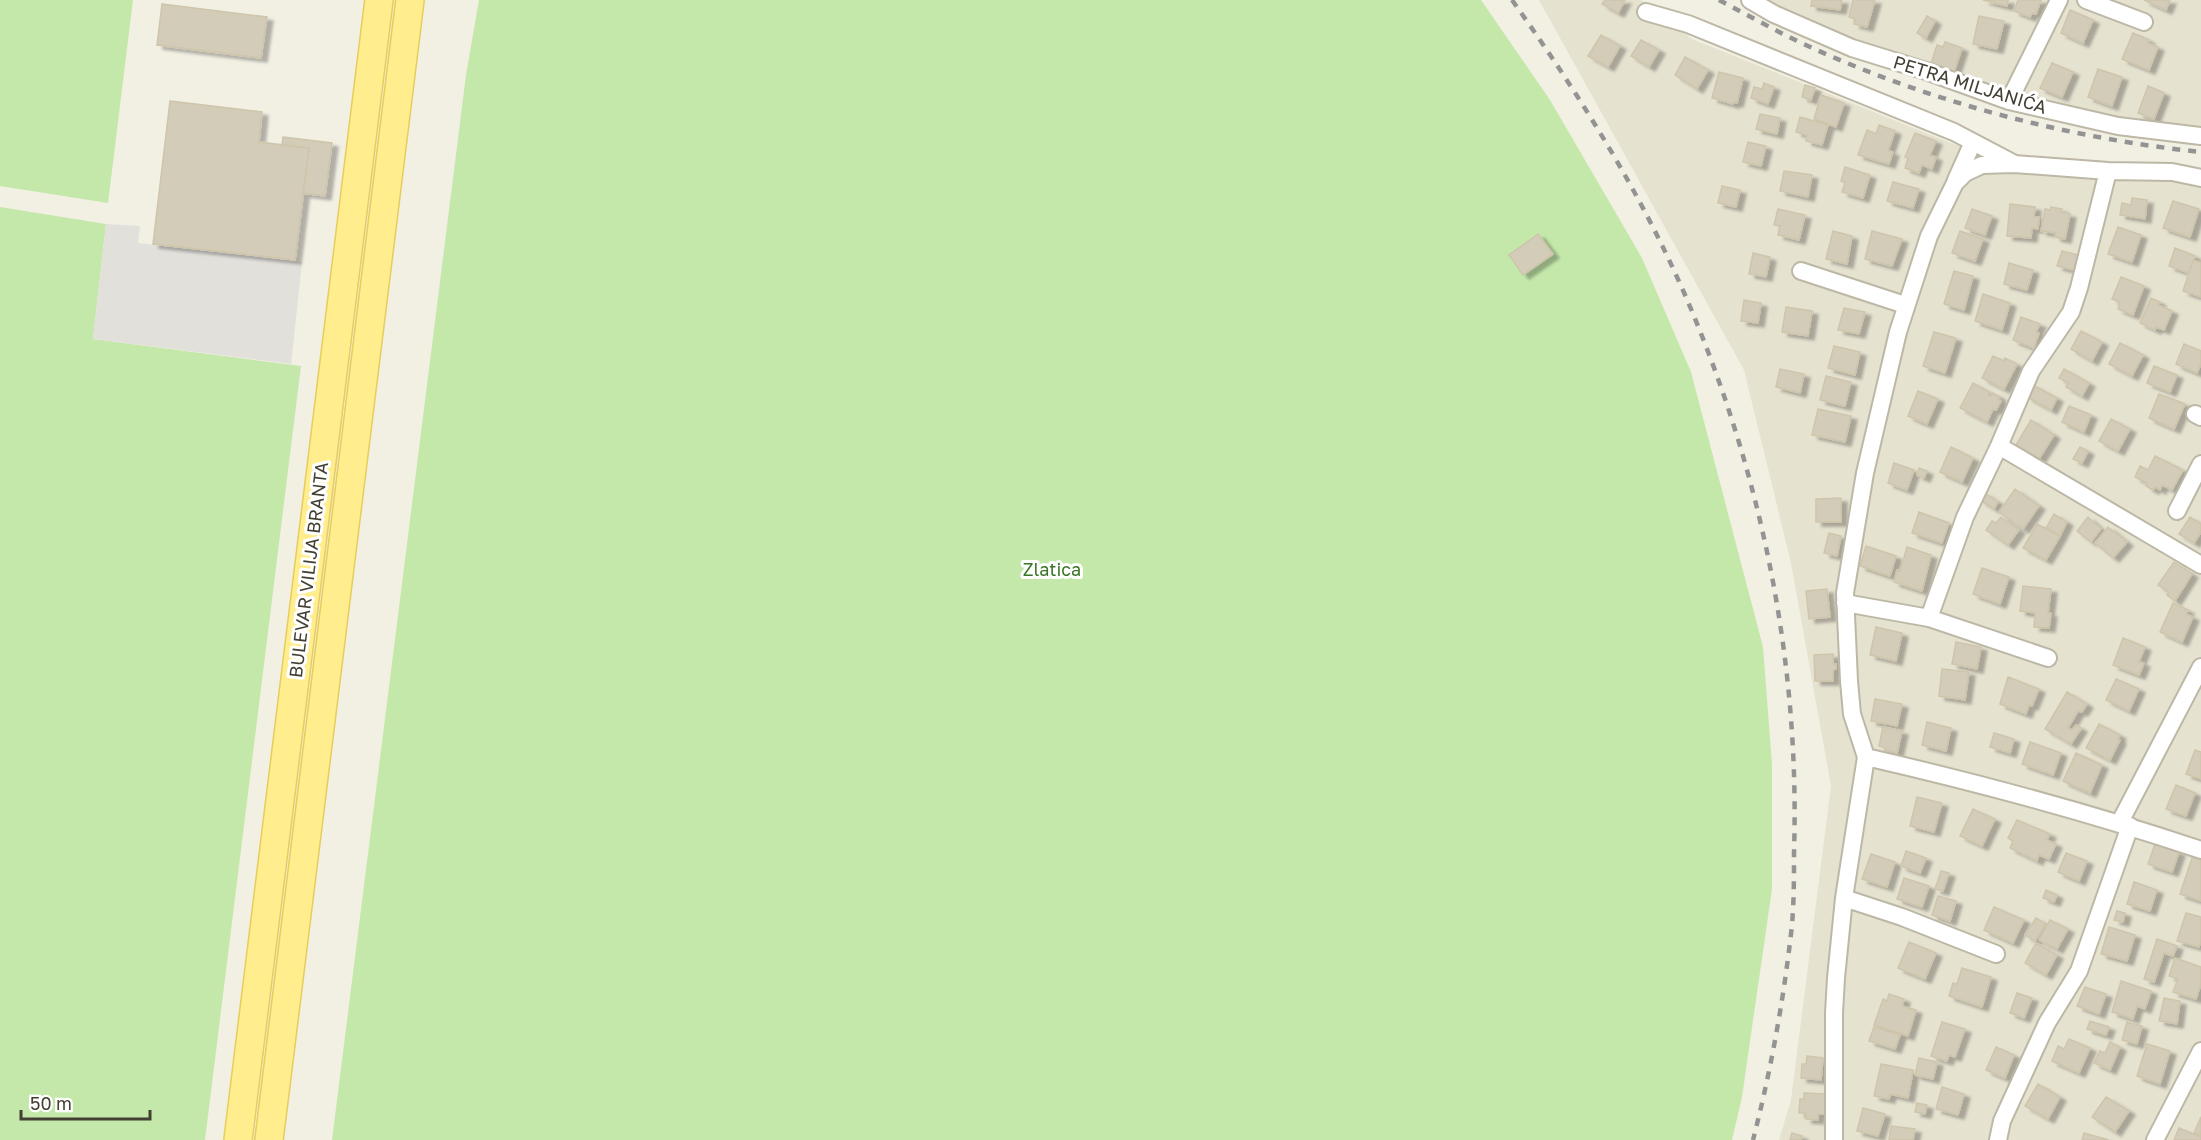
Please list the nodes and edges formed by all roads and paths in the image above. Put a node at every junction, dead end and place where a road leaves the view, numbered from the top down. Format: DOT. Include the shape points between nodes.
graph roads {
  1 [pos="379,0"];
  2 [pos="410,0"];
  3 [pos="1750,0"];
  4 [pos="2059,0"];
  5 [pos="2086,0"];
  6 [pos="1776,7"];
  7 [pos="1646,12"];
  8 [pos="2144,22"];
  9 [pos="2009,101"];
  10 [pos="2201,136"];
  11 [pos="1973,142"];
  12 [pos="2014,164"];
  13 [pos="2108,171"];
  14 [pos="2201,178"];
  15 [pos="1955,183"];
  16 [pos="1801,271"];
  17 [pos="1905,305"];
  18 [pos="1999,446"];
  19 [pos="2201,464"];
  20 [pos="2177,511"];
  21 [pos="2201,565"];
  22 [pos="1845,603"];
  23 [pos="1929,618"];
  24 [pos="2048,657"];
  25 [pos="2201,667"];
  26 [pos="1866,757"];
  27 [pos="2125,824"];
  28 [pos="2201,850"];
  29 [pos="1844,898"];
  30 [pos="1996,954"];
  31 [pos="2201,1051"];
  32 [pos="238,1140"];
  33 [pos="269,1140"];
  34 [pos="1834,1140"];
  35 [pos="1998,1140"];
  36 [pos="2156,1140"];
  1 -- 32 [label="main road, BULEVAR VILIJA BRANTA"];
  2 -- 33 [label="main road, BULEVAR VILIJA BRANTA"];
  3 -- 6 [label="street, PETRA MILJANIĆA"];
  4 -- 9 [label="street"];
  5 -- 8 [label="street"];
  6 -- 9 [label="street, PETRA MILJANIĆA" via="1852,48"];
  7 -- 11 [label="street" via="1688,24"];
  9 -- 10 [label="street, PETRA MILJANIĆA" via="2118,126"];
  11 -- 12 [label="street"];
  11 -- 15 [label="street"];
  12 -- 13 [label="street"];
  12 -- 15 [label="street" via="1982,165"];
  13 -- 14 [label="street" via="2172,172"];
  13 -- 18 [label="street" via="2070,312 2031,371"];
  15 -- 17 [label="street" via="1929,236"];
  16 -- 17 [label="street"];
  17 -- 22 [label="street" via="1865,473"];
  18 -- 21 [label="street"];
  18 -- 23 [label="street" via="1965,517"];
  19 -- 20 [label="street"];
  22 -- 23 [label="street"];
  22 -- 26 [label="street" via="1852,714"];
  23 -- 24 [label="street"];
  25 -- 27 [label="street"];
  26 -- 27 [label="street" via="1976,782"];
  26 -- 29 [label="street"];
  27 -- 28 [label="street"];
  27 -- 35 [label="street" via="2079,971 2047,1023 2002,1121"];
  29 -- 30 [label="street"];
  29 -- 34 [label="street" via="1834,1013"];
  31 -- 36 [label="street"];
}
